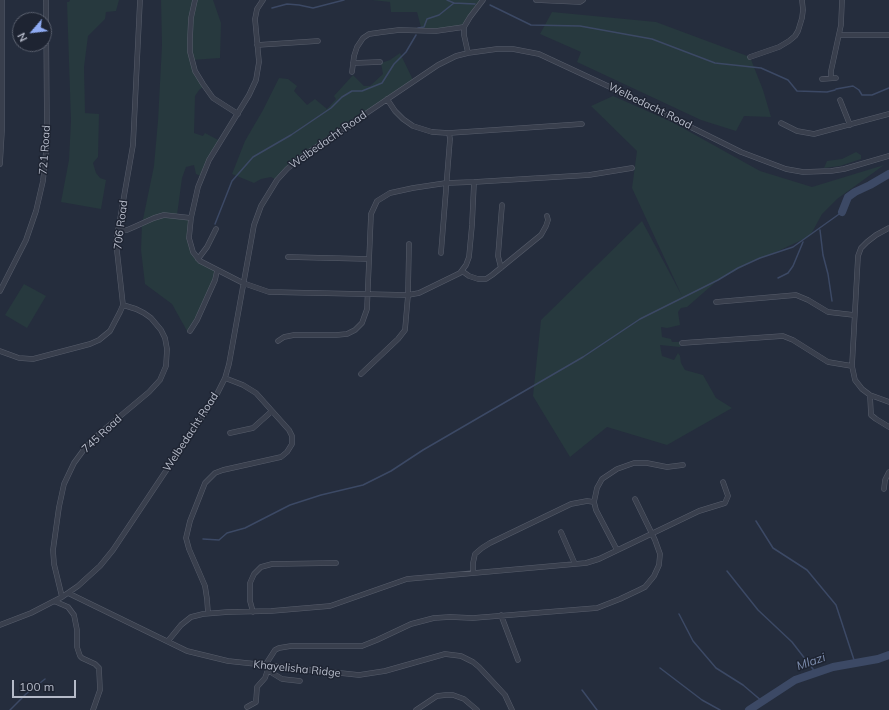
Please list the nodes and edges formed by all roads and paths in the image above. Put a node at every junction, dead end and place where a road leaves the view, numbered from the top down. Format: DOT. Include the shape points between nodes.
graph roads {
  1 [pos="2,0"];
  2 [pos="46,0"];
  3 [pos="140,0"];
  4 [pos="195,0"];
  5 [pos="263,0"];
  6 [pos="483,0"];
  7 [pos="536,0"];
  8 [pos="583,0"];
  9 [pos="802,0"];
  10 [pos="842,0"];
  11 [pos="464,27"];
  12 [pos="840,35"];
  13 [pos="889,35"];
  14 [pos="318,41"];
  15 [pos="257,45"];
  16 [pos="468,52"];
  17 [pos="750,57"];
  18 [pos="380,62"];
  19 [pos="353,63"];
  20 [pos="1,72"];
  21 [pos="352,72"];
  22 [pos="822,79"];
  23 [pos="387,99"];
  24 [pos="840,100"];
  25 [pos="238,114"];
  26 [pos="889,114"];
  27 [pos="781,123"];
  28 [pos="582,124"];
  29 [pos="850,125"];
  30 [pos="449,133"];
  31 [pos="889,156"];
  32 [pos="0,164"];
  33 [pos="632,168"];
  34 [pos="474,182"];
  35 [pos="446,183"];
  36 [pos="502,205"];
  37 [pos="547,216"];
  38 [pos="191,218"];
  39 [pos="889,228"];
  40 [pos="118,229"];
  41 [pos="216,229"];
  42 [pos="409,244"];
  43 [pos="441,253"];
  44 [pos="288,257"];
  45 [pos="198,259"];
  46 [pos="369,259"];
  47 [pos="501,268"];
  48 [pos="217,271"];
  49 [pos="462,271"];
  50 [pos="243,283"];
  51 [pos="0,291"];
  52 [pos="368,294"];
  53 [pos="408,295"];
  54 [pos="716,302"];
  55 [pos="122,305"];
  56 [pos="854,315"];
  57 [pos="190,331"];
  58 [pos="278,340"];
  59 [pos="682,343"];
  60 [pos="0,351"];
  61 [pos="852,366"];
  62 [pos="361,374"];
  63 [pos="225,378"];
  64 [pos="870,395"];
  65 [pos="889,402"];
  66 [pos="272,411"];
  67 [pos="889,427"];
  68 [pos="230,433"];
  69 [pos="683,465"];
  70 [pos="889,472"];
  71 [pos="723,482"];
  72 [pos="884,490"];
  73 [pos="635,499"];
  74 [pos="594,502"];
  75 [pos="561,532"];
  76 [pos="652,534"];
  77 [pos="617,550"];
  78 [pos="336,563"];
  79 [pos="576,564"];
  80 [pos="472,573"];
  81 [pos="68,593"];
  82 [pos="62,597"];
  83 [pos="54,601"];
  84 [pos="253,612"];
  85 [pos="208,613"];
  86 [pos="501,615"];
  87 [pos="0,625"];
  88 [pos="168,641"];
  89 [pos="518,660"];
  90 [pos="267,667"];
  91 [pos="300,681"];
  92 [pos="247,707"];
  93 [pos="93,710"];
  94 [pos="416,710"];
  95 [pos="477,710"];
  96 [pos="512,710"];
  1 -- 20 [label="street"];
  2 -- 51 [label="street, 721 Road" via="46,162 40,198 32,223"];
  3 -- 40 [label="street, 706 Road" via="133,145"];
  4 -- 25 [label="street" via="191,18 190,52 195,71 213,98"];
  5 -- 15 [label="street" via="255,16"];
  6 -- 11 [label="street"];
  7 -- 8 [label="street"];
  9 -- 17 [label="street" via="802,18 795,36 779,47"];
  10 -- 12 [label="street"];
  11 -- 16 [label="street"];
  11 -- 19 [label="street" via="430,32 399,30 372,33 359,43"];
  12 -- 13 [label="street"];
  12 -- 22 [label="street" via="831,71 834,78"];
  14 -- 15 [label="street"];
  15 -- 25 [label="street" via="259,66 256,80"];
  16 -- 23 [label="street, Welbedacht Road" via="438,65"];
  16 -- 31 [label="street, Welbedacht Road" via="506,48 548,57 741,152 786,169 804,172 831,171"];
  18 -- 19 [label="street"];
  19 -- 21 [label="street"];
  20 -- 32 [label="street"];
  23 -- 30 [label="street" via="399,116 413,126 426,131"];
  23 -- 50 [label="street, Welbedacht Road" via="300,158 273,185 254,225"];
  24 -- 29 [label="street"];
  25 -- 38 [label="street" via="204,169"];
  26 -- 29 [label="street"];
  27 -- 29 [label="street" via="797,131 812,134"];
  28 -- 30 [label="street"];
  30 -- 35 [label="street"];
  33 -- 34 [label="street" via="589,174"];
  34 -- 35 [label="street"];
  34 -- 49 [label="street" via="469,256"];
  35 -- 43 [label="street"];
  35 -- 46 [label="street" via="396,191 380,199 371,214"];
  36 -- 47 [label="street" via="498,256"];
  37 -- 47 [label="street" via="548,220 541,235"];
  38 -- 40 [label="street" via="160,215 134,228"];
  38 -- 45 [label="street" via="190,243"];
  39 -- 56 [label="street" via="867,242 858,254"];
  40 -- 55 [label="street, 706 Road" via="116,250"];
  41 -- 45 [label="street"];
  42 -- 53 [label="street"];
  44 -- 46 [label="street"];
  45 -- 48 [label="street"];
  46 -- 52 [label="street"];
  47 -- 49 [label="street" via="482,280"];
  48 -- 50 [label="street"];
  48 -- 57 [label="street" via="211,290"];
  49 -- 53 [label="street" via="423,292"];
  50 -- 52 [label="street" via="272,292"];
  50 -- 63 [label="street, Welbedacht Road"];
  52 -- 53 [label="street"];
  52 -- 58 [label="street" via="365,318 352,332 336,335 294,335"];
  53 -- 62 [label="street" via="403,332"];
  54 -- 56 [label="street" via="735,298 796,296 828,312"];
  55 -- 60 [label="street, 706 Road" via="110,331 90,344 32,359 19,358"];
  55 -- 82 [label="street, 745 Road" via="144,313 161,330 167,350 166,366 156,385 85,448 64,484 53,550"];
  56 -- 61 [label="street"];
  59 -- 61 [label="street" via="783,336 828,362"];
  61 -- 64 [label="street" via="856,380"];
  63 -- 66 [label="street" via="252,390"];
  63 -- 81 [label="street, Welbedacht Road" via="210,405 113,550 86,580"];
  64 -- 65 [label="street"];
  64 -- 67 [label="street" via="871,414"];
  66 -- 68 [label="street" via="253,428"];
  66 -- 85 [label="street" via="291,433 292,444 289,450 272,460 215,473 205,482 190,521 186,534 187,543 205,586"];
  69 -- 74 [label="street" via="667,467 640,462 627,464 602,479"];
  70 -- 72 [label="street"];
  71 -- 76 [label="street" via="728,496 725,503 699,511"];
  73 -- 76 [label="street"];
  74 -- 77 [label="street"];
  74 -- 80 [label="street" via="571,504 490,543 475,554"];
  75 -- 79 [label="street"];
  76 -- 77 [label="street"];
  76 -- 86 [label="street" via="659,548 659,565 651,580 639,590 597,608"];
  77 -- 79 [label="street" via="599,559"];
  78 -- 84 [label="street" via="272,564 262,568 254,574 250,583"];
  79 -- 80 [label="street"];
  80 -- 84 [label="street" via="407,579 330,606"];
  81 -- 82 [label="street, Welbedacht Road"];
  81 -- 88 [label="street, Khayelisha Ridge"];
  82 -- 83 [label="street, Welbedacht Road"];
  83 -- 87 [label="street, Welbedacht Road"];
  83 -- 93 [label="street" via="68,608 74,615 80,656 99,668 100,690"];
  84 -- 85 [label="street"];
  85 -- 88 [label="street" via="191,618 177,628"];
  86 -- 89 [label="street"];
  86 -- 90 [label="street" via="423,620 362,646 279,648 272,654"];
  88 -- 90 [label="street, Khayelisha Ridge" via="199,655"];
  90 -- 91 [label="street" via="282,679"];
  90 -- 92 [label="street" via="265,678 257,687 256,702"];
  90 -- 96 [label="street, Khayelisha Ridge" via="359,675 385,671 445,654 455,654 467,658 479,667 505,695"];
  94 -- 95 [label="street" via="437,696 446,695 464,699"];
}
